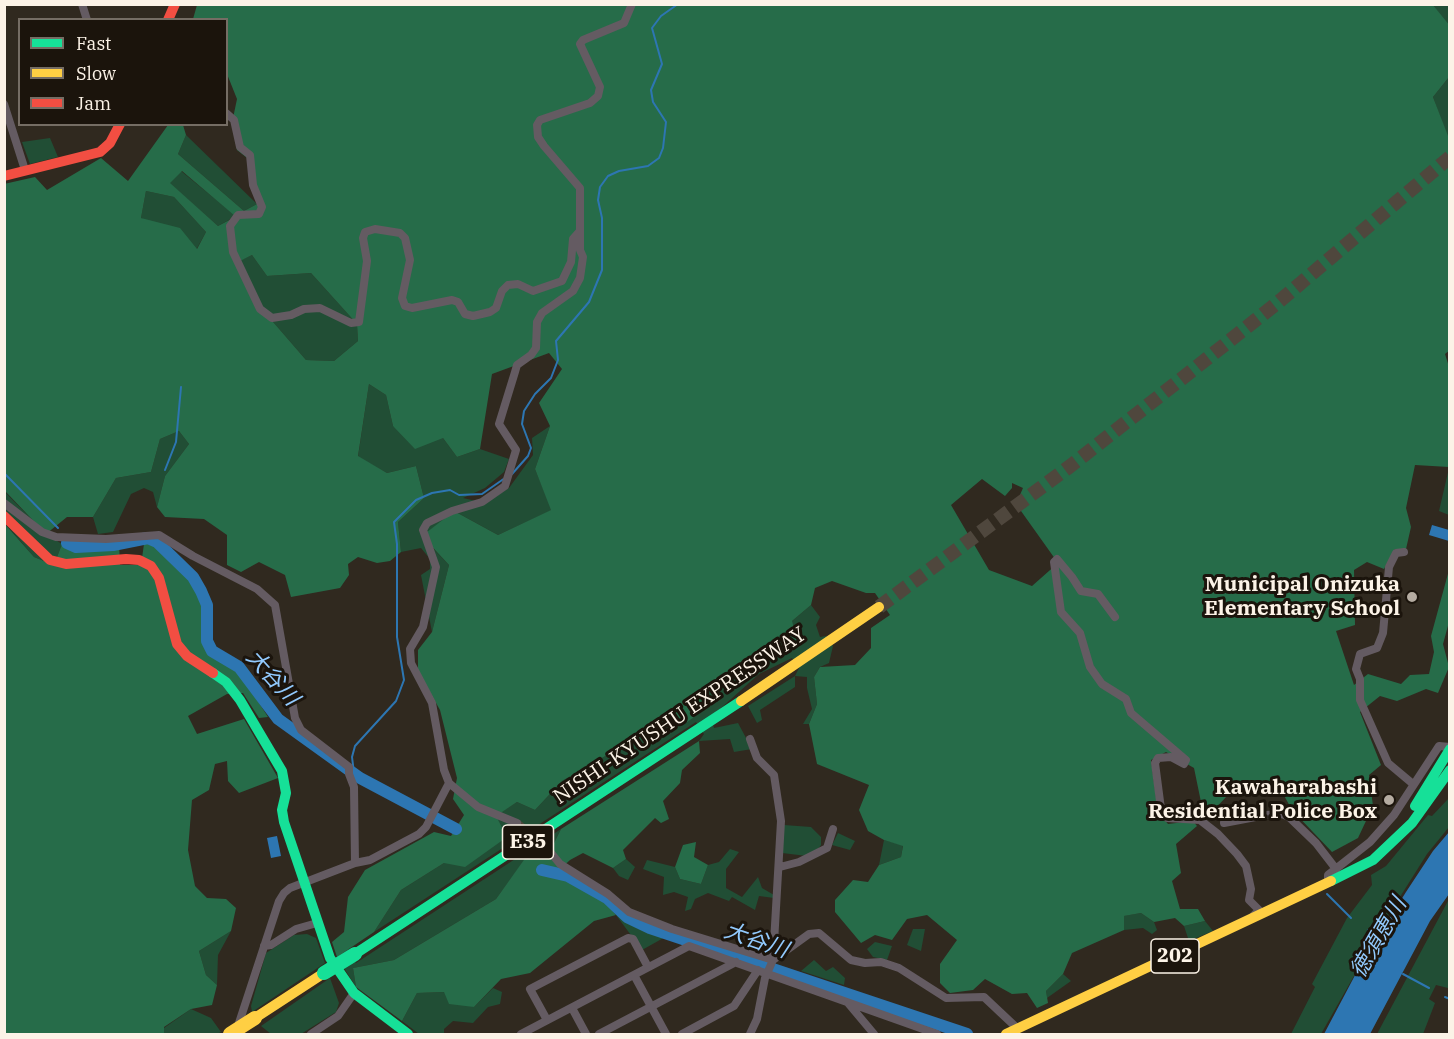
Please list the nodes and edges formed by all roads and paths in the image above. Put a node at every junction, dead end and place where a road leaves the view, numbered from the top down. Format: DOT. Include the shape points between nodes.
graph roads {
  1 [pos="175,4"];
  2 [pos="632,4"];
  3 [pos="169,18"];
  4 [pos="4,104"];
  5 [pos="228,115"];
  6 [pos="119,126"];
  7 [pos="25,170"];
  8 [pos="4,176"];
  9 [pos="580,231"];
  10 [pos="4,503"];
  11 [pos="4,516"];
  12 [pos="1404,552"];
  13 [pos="879,607"];
  14 [pos="1115,617"];
  15 [pos="750,739"];
  16 [pos="1449,748"];
  17 [pos="1445,779"];
  18 [pos="449,783"];
  19 [pos="1413,784"];
  20 [pos="518,823"];
  21 [pos="1224,823"];
  22 [pos="833,829"];
  23 [pos="547,848"];
  24 [pos="355,863"];
  25 [pos="780,867"];
  26 [pos="1339,872"];
  27 [pos="304,883"];
  28 [pos="1252,920"];
  29 [pos="317,923"];
  30 [pos="264,946"];
  31 [pos="736,962"];
  32 [pos="648,967"];
  33 [pos="771,967"];
  34 [pos="758,970"];
  35 [pos="634,975"];
  36 [pos="354,993"];
  37 [pos="847,1002"];
  38 [pos="651,1007"];
  39 [pos="572,1008"];
  40 [pos="548,1020"];
  41 [pos="1012,1032"];
  42 [pos="230,1035"];
  43 [pos="236,1035"];
  44 [pos="311,1035"];
  45 [pos="408,1035"];
  46 [pos="521,1035"];
  47 [pos="586,1035"];
  48 [pos="599,1035"];
  49 [pos="666,1035"];
  50 [pos="682,1035"];
  51 [pos="750,1035"];
  52 [pos="874,1035"];
  53 [pos="937,1035"];
  1 -- 3 [label="main road"];
  2 -- 9 [label="street" via="624,23 579,44 600,87 597,96 590,103 540,120 537,125 544,146 580,188"];
  4 -- 7 [label="street"];
  5 -- 9 [label="street" via="234,120 240,147 250,155 253,185 262,207 259,214 238,215 230,226 233,252 260,309 272,318 320,308 351,323 359,322 368,261 363,238 365,232 375,229 400,233 405,238 410,260 402,298 405,306 452,300 458,302 465,314 473,316 496,308 508,285 518,284 533,291 562,281 572,262 573,239"];
  6 -- 7 [label="main road" via="100,152"];
  7 -- 8 [label="main road"];
  9 -- 18 [label="street" via="580,278 573,291 542,313 537,322 536,348 517,365 500,416 502,432 516,450 505,486 482,502 427,523 423,530 436,567 423,627 410,649 411,663 432,704"];
  10 -- 24 [label="street" via="42,532 57,537 159,535 257,589 275,605 295,718 301,730 348,764 354,787"];
  11 -- 27 [label="main road" via="50,560 84,564 126,559 151,566 159,578 177,644 187,656 226,682 282,771 286,793 284,822"];
  12 -- 19 [label="street" via="1396,553 1389,567 1380,640 1372,652 1360,654 1356,669 1360,700 1388,763"];
  13 -- 42 [label="main road, NISHI-KYUSHU EXPRESSWAY / E35, bridge" via="700,729"];
  14 -- 28 [label="street" via="1098,594 1081,591 1056,559 1061,612 1080,633 1090,667 1102,684 1126,699 1131,713 1186,760 1184,764 1171,757 1155,762 1161,809 1167,818 1200,820 1237,854 1246,866 1249,900 1259,910"];
  15 -- 25 [label="street" via="757,758 774,775 782,821"];
  16 -- 17 [label="main road, 202"];
  16 -- 19 [label="street" via="1439,746"];
  17 -- 26 [label="main road, 202" via="1402,825"];
  18 -- 20 [label="street" via="478,807"];
  18 -- 24 [label="street" via="420,834 370,860"];
  19 -- 26 [label="street" via="1394,815"];
  21 -- 26 [label="street" via="1282,814 1316,843"];
  22 -- 25 [label="street" via="827,848"];
  23 -- 33 [label="street" via="560,864 629,912"];
  24 -- 27 [label="street"];
  25 -- 33 [label="street"];
  26 -- 28 [label="main road, 202" via="1328,883"];
  27 -- 29 [label="main road"];
  27 -- 30 [label="street" via="290,888 279,901"];
  28 -- 41 [label="main road, 202"];
  29 -- 30 [label="street" via="296,928"];
  29 -- 36 [label="main road" via="330,958"];
  30 -- 43 [label="street"];
  31 -- 32 [label="street" via="689,946"];
  31 -- 34 [label="street"];
  31 -- 38 [label="street"];
  32 -- 35 [label="street"];
  32 -- 40 [label="street" via="633,939 628,938 530,989"];
  33 -- 34 [label="street"];
  33 -- 37 [label="street"];
  33 -- 41 [label="street" via="809,934 819,933 851,960 898,968 946,998 984,997"];
  33 -- 51 [label="street"];
  34 -- 50 [label="street" via="734,1006"];
  35 -- 38 [label="street"];
  35 -- 39 [label="street"];
  36 -- 44 [label="street" via="338,1016"];
  36 -- 45 [label="main road"];
  37 -- 52 [label="street"];
  37 -- 53 [label="street"];
  38 -- 48 [label="street"];
  38 -- 49 [label="street"];
  39 -- 40 [label="street"];
  39 -- 47 [label="street"];
  40 -- 46 [label="street"];
}
